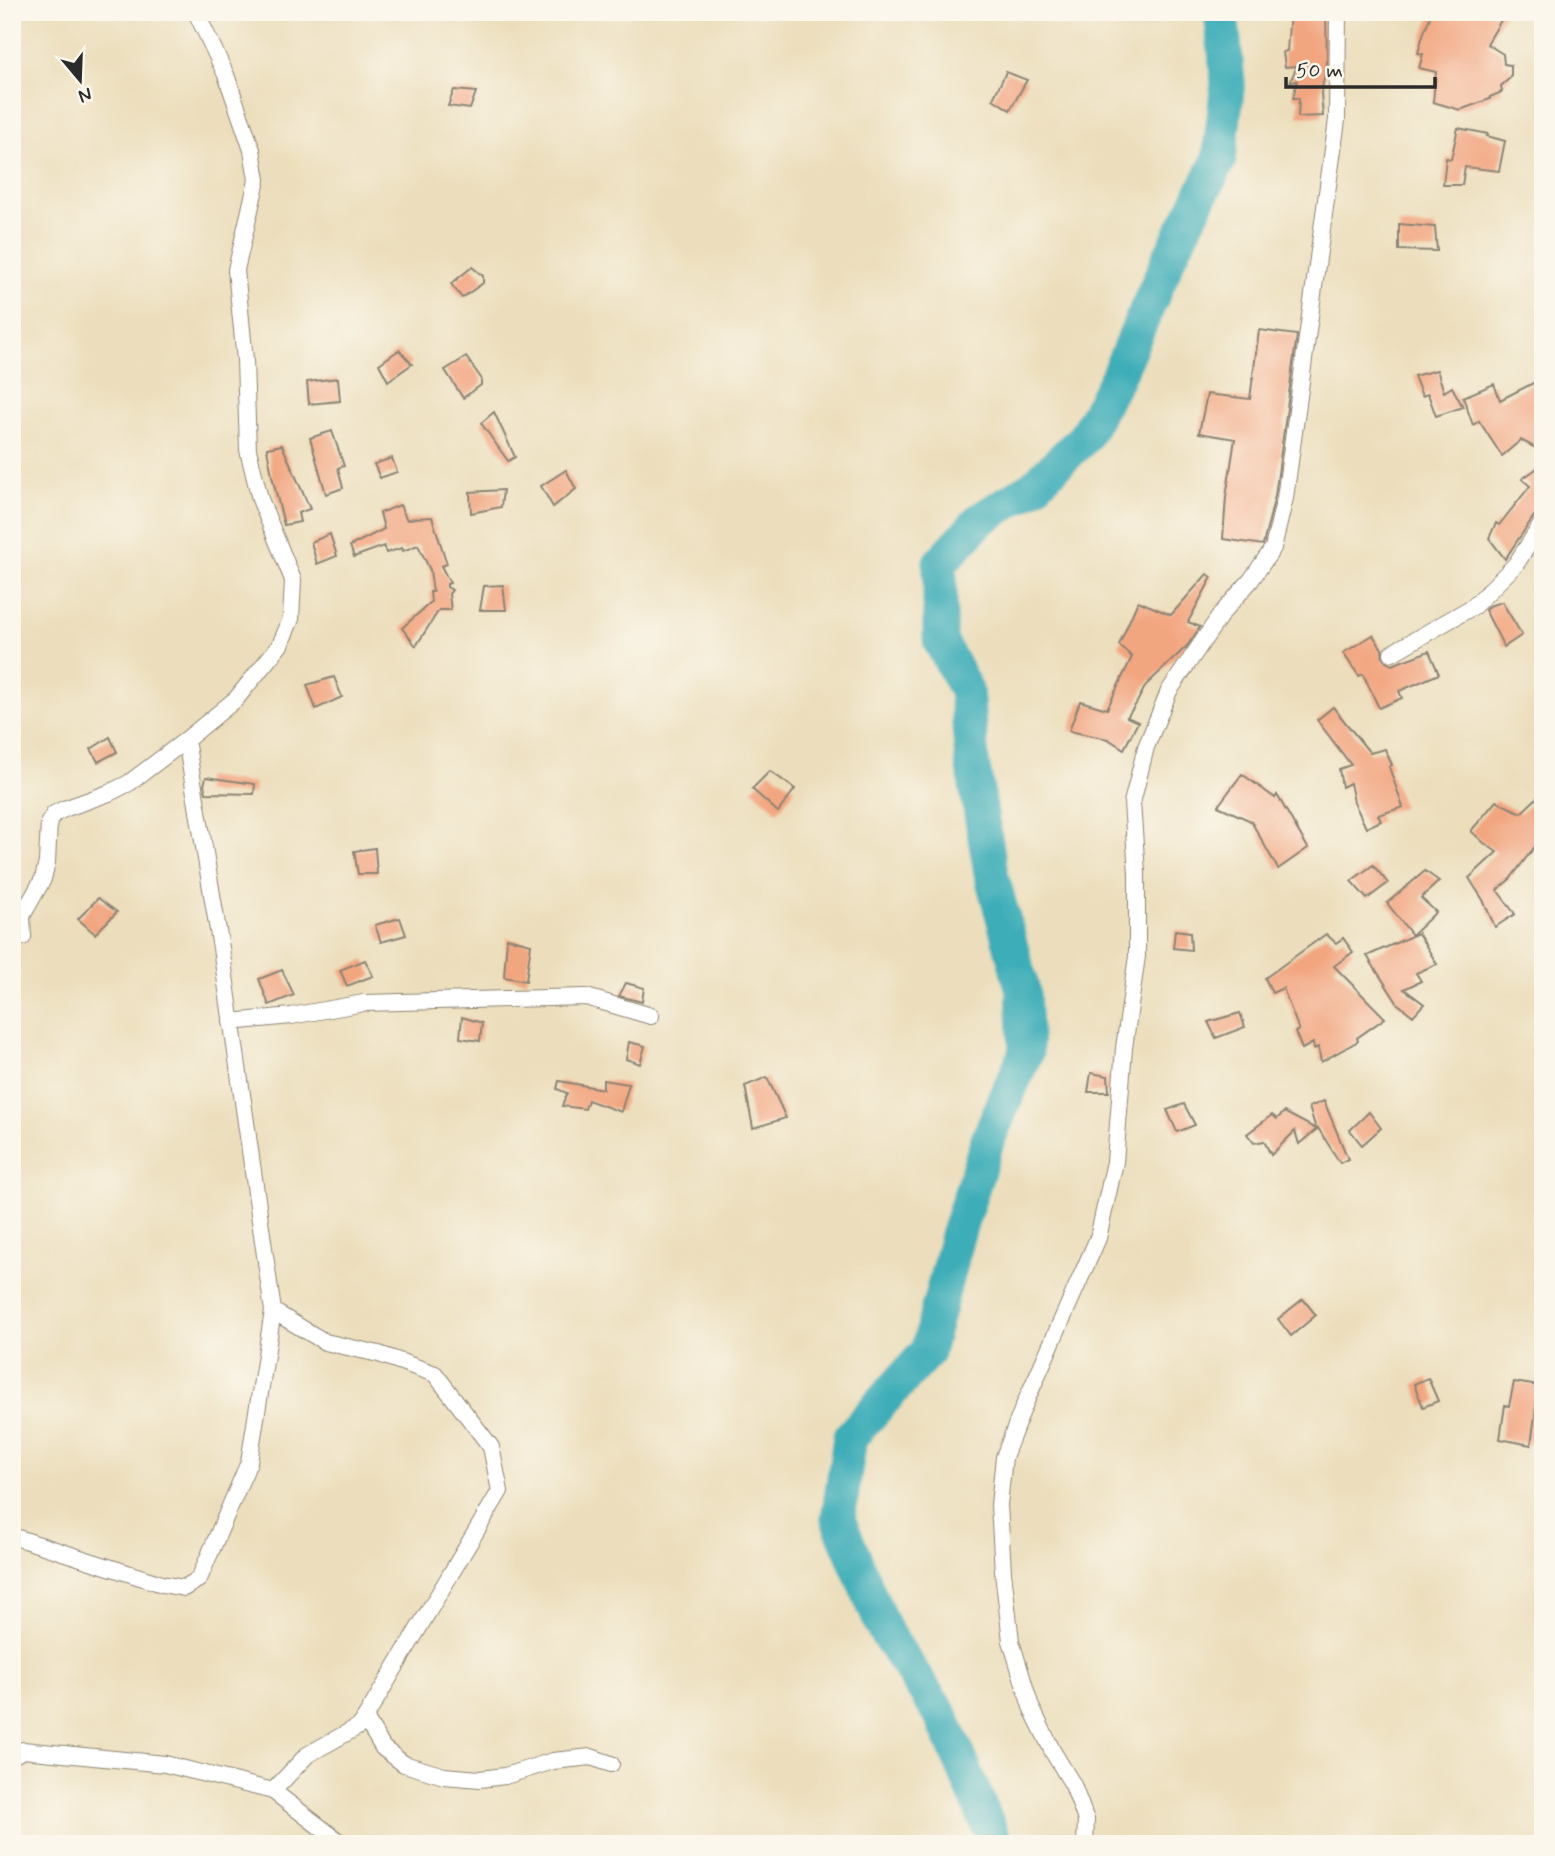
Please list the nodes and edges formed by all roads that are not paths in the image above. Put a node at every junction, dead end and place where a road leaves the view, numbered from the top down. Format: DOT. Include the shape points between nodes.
graph roads {
  1 [pos="196,12"];
  2 [pos="1338,12"];
  3 [pos="1543,522"];
  4 [pos="1392,653"];
  5 [pos="186,740"];
  6 [pos="23,937"];
  7 [pos="651,1016"];
  8 [pos="231,1022"];
  9 [pos="273,1311"];
  10 [pos="12,1536"];
  11 [pos="365,1718"];
  12 [pos="12,1756"];
  13 [pos="611,1764"];
  14 [pos="273,1791"];
  15 [pos="342,1844"];
  16 [pos="1085,1844"];
  1 -- 5 [label="street" via="226,75 252,150 257,180 236,270 248,450 260,499 293,580 291,619 280,645 236,699"];
  2 -- 16 [label="street" via="1337,120 1285,498 1273,548 1169,691 1146,747 1132,803 1137,956 1115,1162 1098,1238 1004,1457 999,1505 1011,1641 1031,1707 1078,1797 1086,1820"];
  3 -- 4 [label="street" via="1516,564 1475,606"];
  5 -- 6 [label="street" via="129,783 54,814 49,822 43,879 22,916"];
  5 -- 8 [label="street"];
  7 -- 8 [label="street" via="586,998 364,1003"];
  8 -- 9 [label="street"];
  9 -- 10 [label="street" via="248,1462 199,1579 184,1588 162,1584"];
  9 -- 11 [label="street" via="325,1342 379,1354 435,1374 491,1447 500,1490"];
  11 -- 13 [label="street" via="383,1748 404,1764 444,1776 505,1776 553,1761 591,1757"];
  11 -- 14 [label="street" via="361,1725 307,1755"];
  12 -- 14 [label="street" via="23,1750 165,1764"];
  14 -- 15 [label="street"];
}
